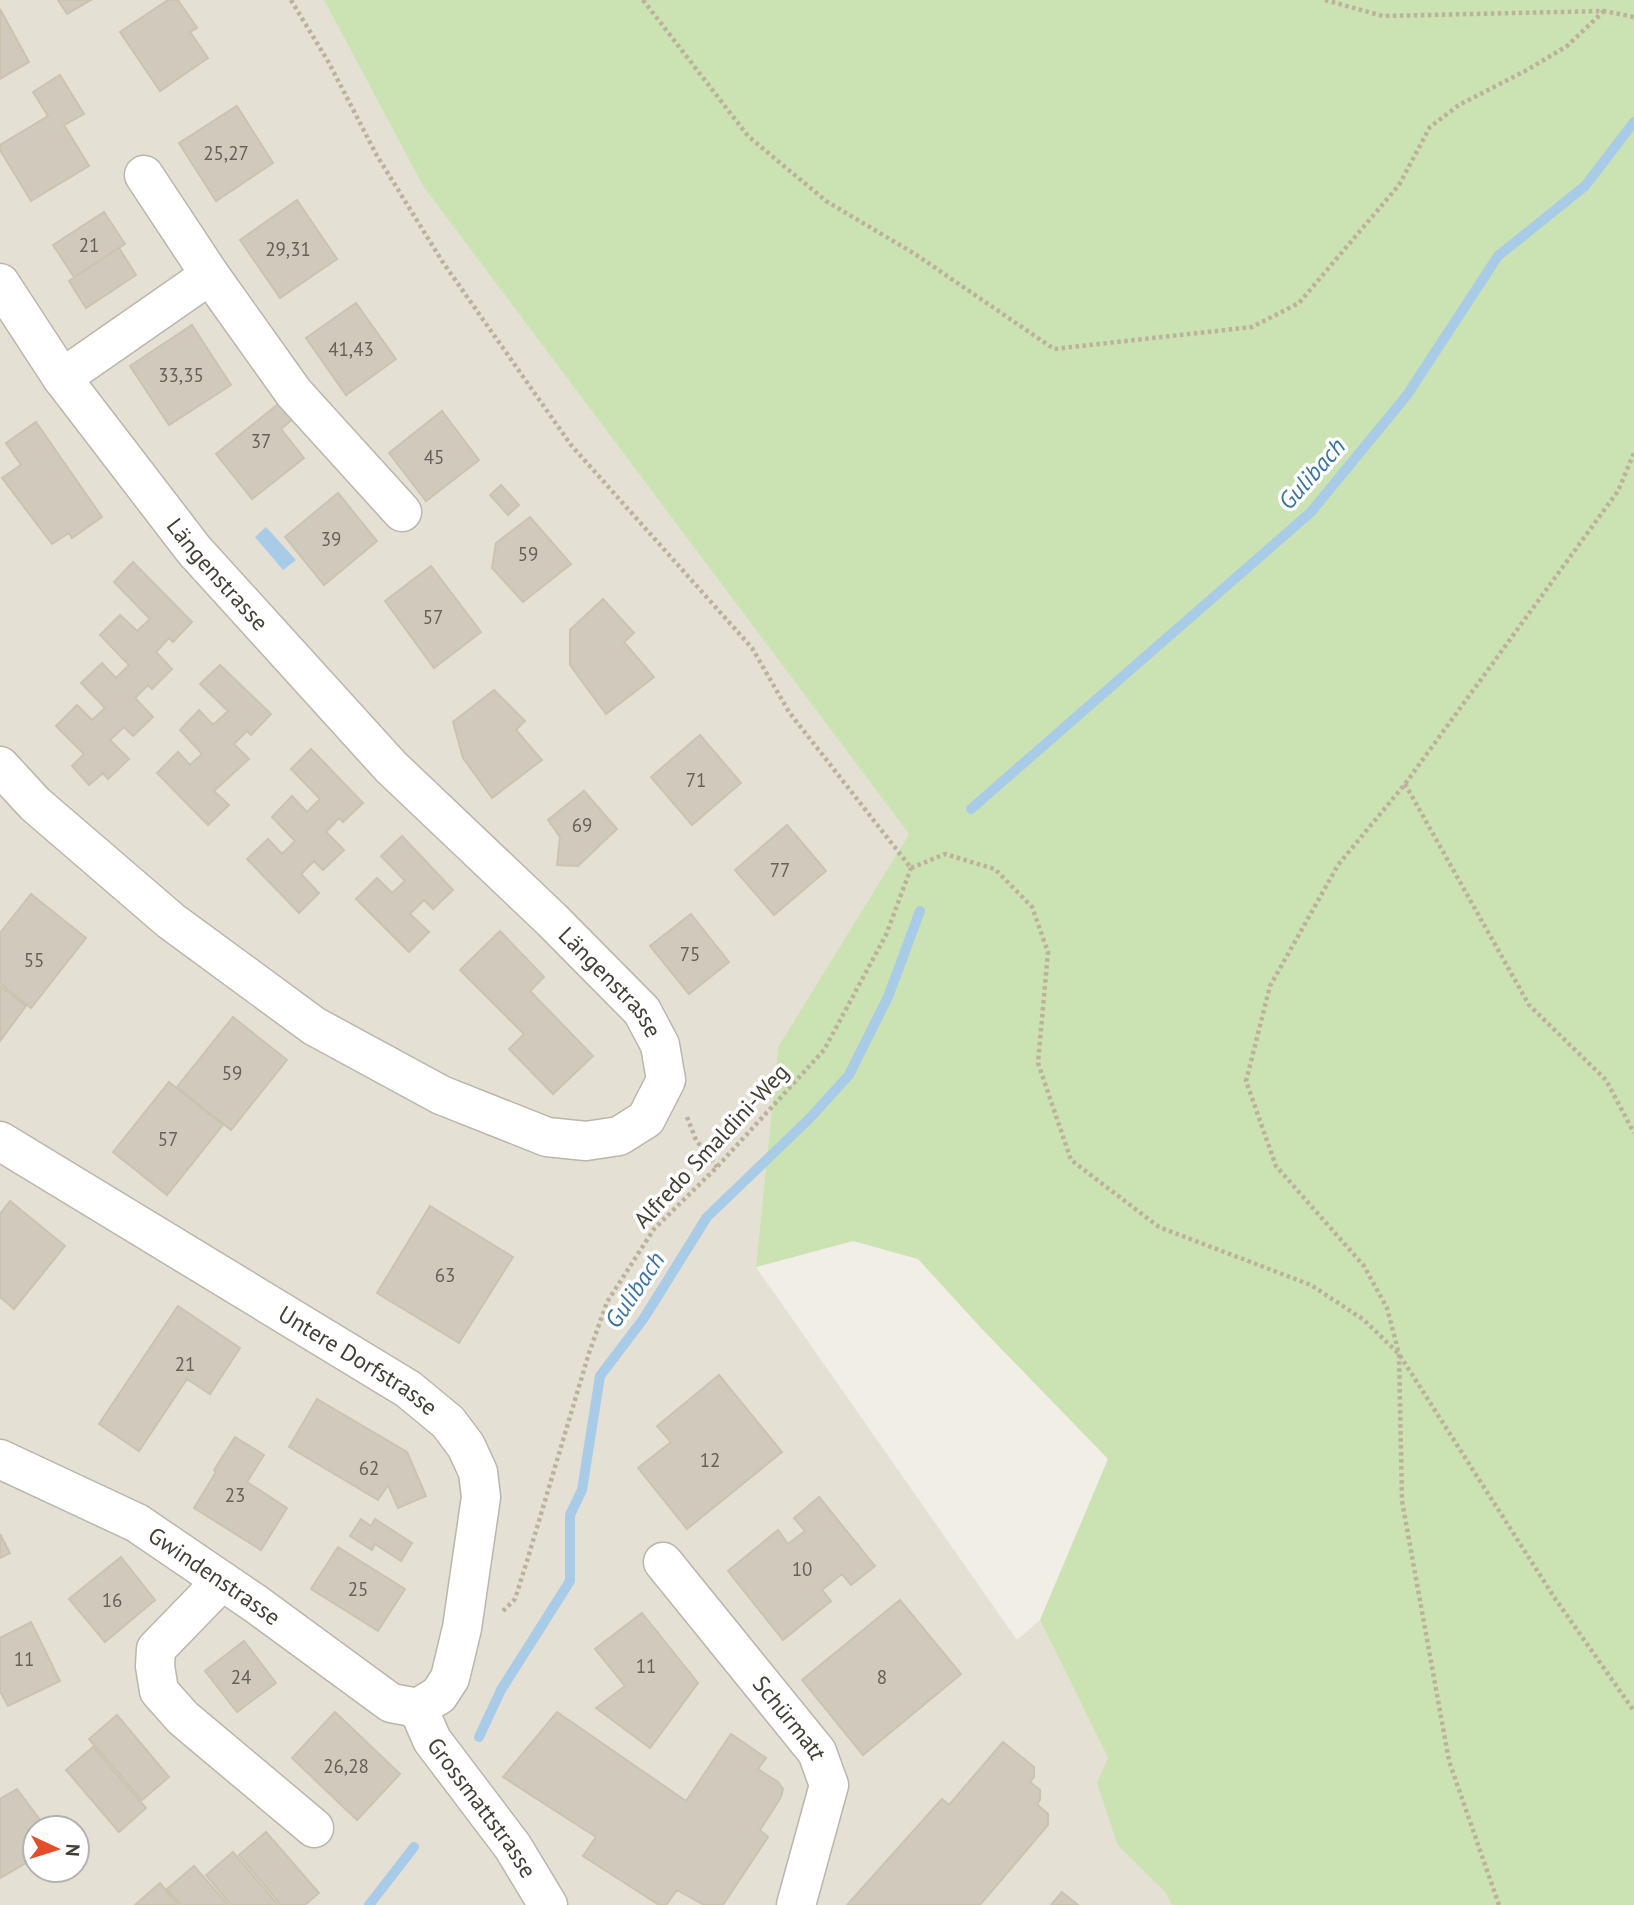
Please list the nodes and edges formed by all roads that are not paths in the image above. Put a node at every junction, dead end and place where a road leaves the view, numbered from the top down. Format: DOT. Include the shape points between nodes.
graph roads {
  1 [pos="144,175"];
  2 [pos="210,275"];
  3 [pos="0,283"];
  4 [pos="62,378"];
  5 [pos="402,512"];
  6 [pos="0,766"];
  7 [pos="0,1141"];
  8 [pos="0,1459"];
  9 [pos="663,1562"];
  10 [pos="222,1581"];
  11 [pos="418,1708"];
  12 [pos="314,1828"];
  13 [pos="548,1905"];
  14 [pos="796,1905"];
  1 -- 2 [label="street"];
  2 -- 4 [label="street"];
  2 -- 5 [label="street" via="294,393"];
  3 -- 4 [label="street, Längenstrasse"];
  4 -- 6 [label="street, Längenstrasse" via="194,550 391,767 642,1011 660,1045 666,1080 646,1119 619,1136 586,1141 547,1137 441,1095 314,1026 171,921 35,804"];
  7 -- 11 [label="street, Untere Dorfstrasse" via="408,1389 448,1422 466,1446 478,1472 481,1497 462,1628 450,1678 439,1695"];
  8 -- 10 [label="street, Gwindenstrasse" via="137,1523"];
  9 -- 14 [label="street, Schürmatt" via="817,1752 829,1785"];
  10 -- 11 [label="street, Gwindenstrasse" via="391,1703"];
  10 -- 12 [label="street" via="156,1648 159,1691 183,1718"];
  11 -- 13 [label="street, Grossmattstrasse" via="432,1740 513,1847"];
}
